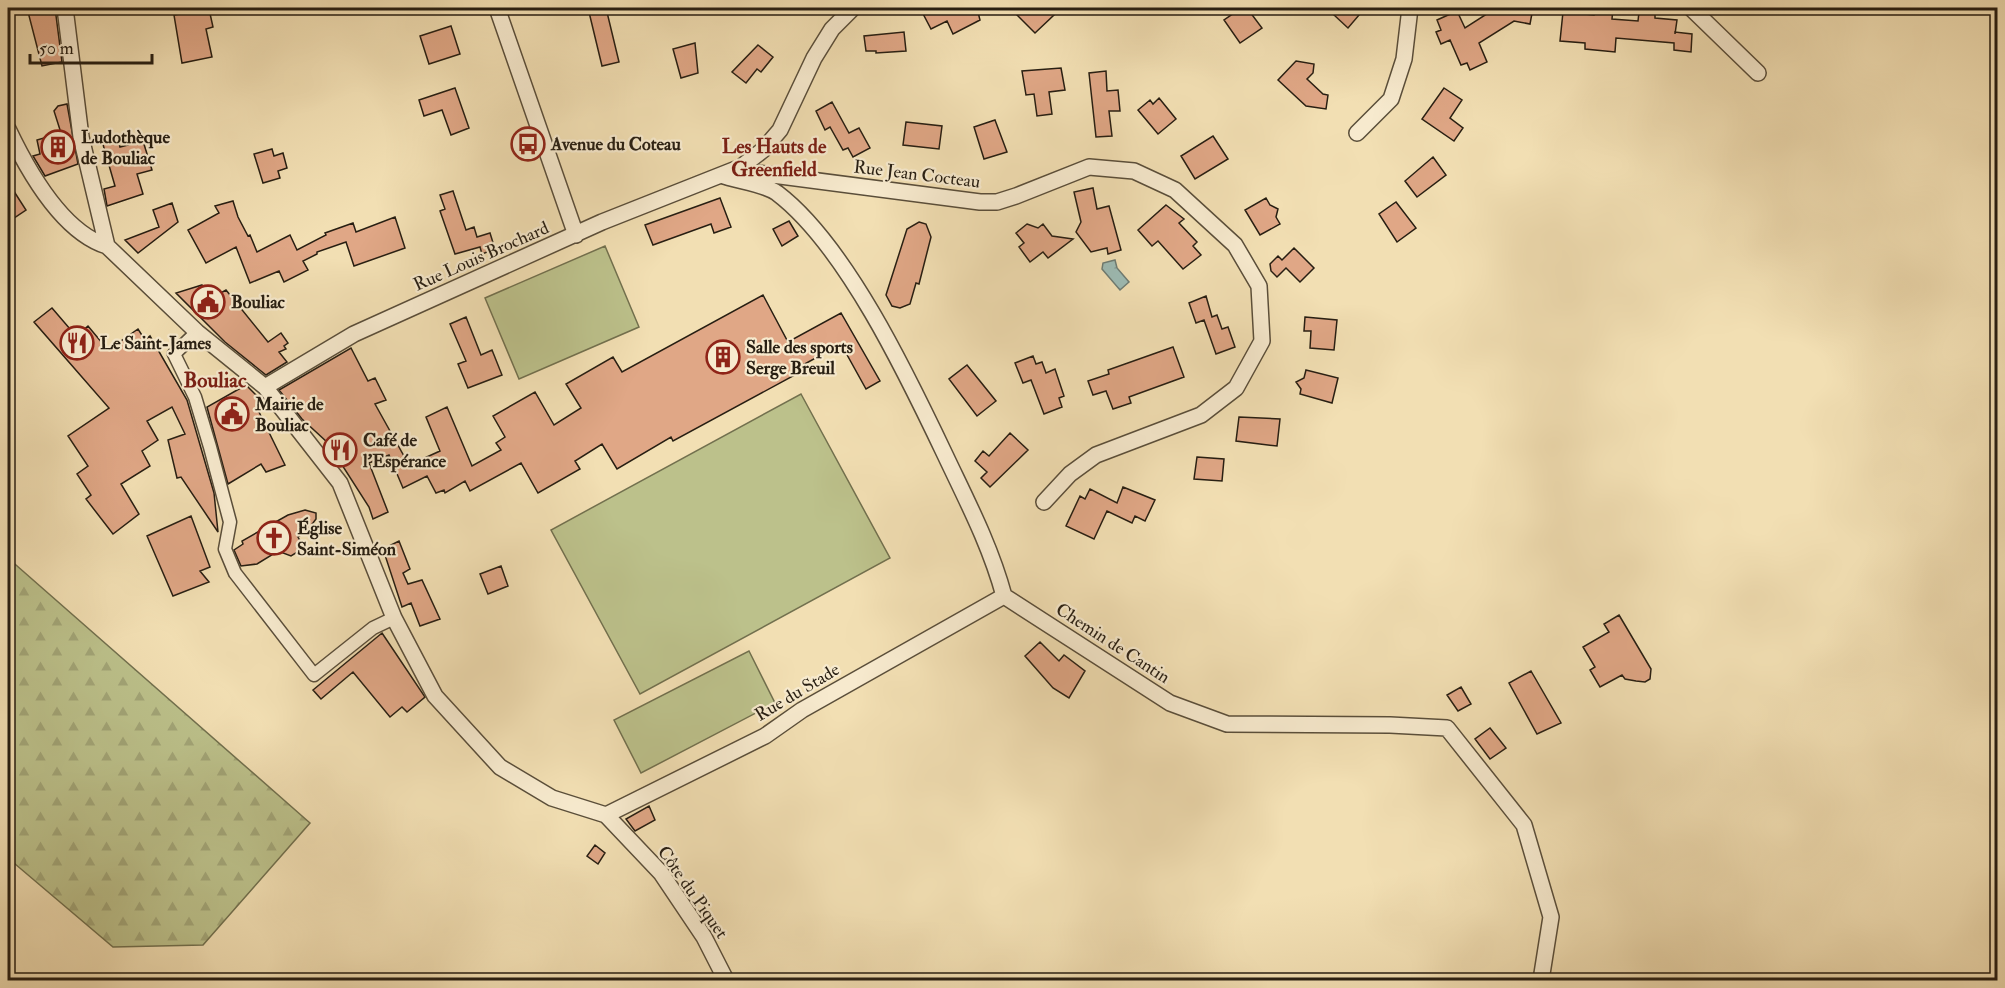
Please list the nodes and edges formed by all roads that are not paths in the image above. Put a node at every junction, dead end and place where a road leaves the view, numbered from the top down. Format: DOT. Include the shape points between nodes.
graph roads {
  1 [pos="65,8"];
  2 [pos="497,8"];
  3 [pos="853,8"];
  4 [pos="1410,8"];
  5 [pos="1691,8"];
  6 [pos="1758,73"];
  7 [pos="8,129"];
  8 [pos="1357,133"];
  9 [pos="721,175"];
  10 [pos="576,235"];
  11 [pos="107,246"];
  12 [pos="196,332"];
  13 [pos="265,387"];
  14 [pos="1044,502"];
  15 [pos="1004,596"];
  16 [pos="394,618"];
  17 [pos="606,814"];
  18 [pos="726,981"];
  19 [pos="1541,981"];
  1 -- 11 [label="street" via="81,137"];
  2 -- 10 [label="street"];
  3 -- 9 [label="street" via="832,29 814,58 780,130 741,167"];
  4 -- 8 [label="street" via="1404,59 1391,99"];
  5 -- 6 [label="street"];
  7 -- 11 [label="street" via="33,177 70,223 91,241"];
  9 -- 10 [label="street, Rue Louis Brochard"];
  9 -- 14 [label="street, Rue Jean Cocteau" via="749,172 997,202 1089,167 1134,171 1175,190 1235,245 1259,286 1262,341 1236,388 1200,416 1096,455 1070,474"];
  9 -- 15 [label="street" via="773,191 787,201 851,280 920,403 992,553"];
  10 -- 13 [label="street, Rue Louis Brochard" via="354,334"];
  11 -- 12 [label="street"];
  12 -- 13 [label="street"];
  12 -- 16 [label="street" via="174,354 195,397 230,522 225,549 235,573 314,675 373,628"];
  13 -- 16 [label="street" via="340,483"];
  15 -- 17 [label="street, Rue du Stade" via="802,710 765,736"];
  15 -- 19 [label="street, Chemin de Cantin" via="1170,703 1227,724 1447,728 1524,825 1551,917"];
  16 -- 17 [label="street" via="435,696 500,767 552,798"];
  17 -- 18 [label="street, Côte du Piquet" via="660,873 704,937"];
}
